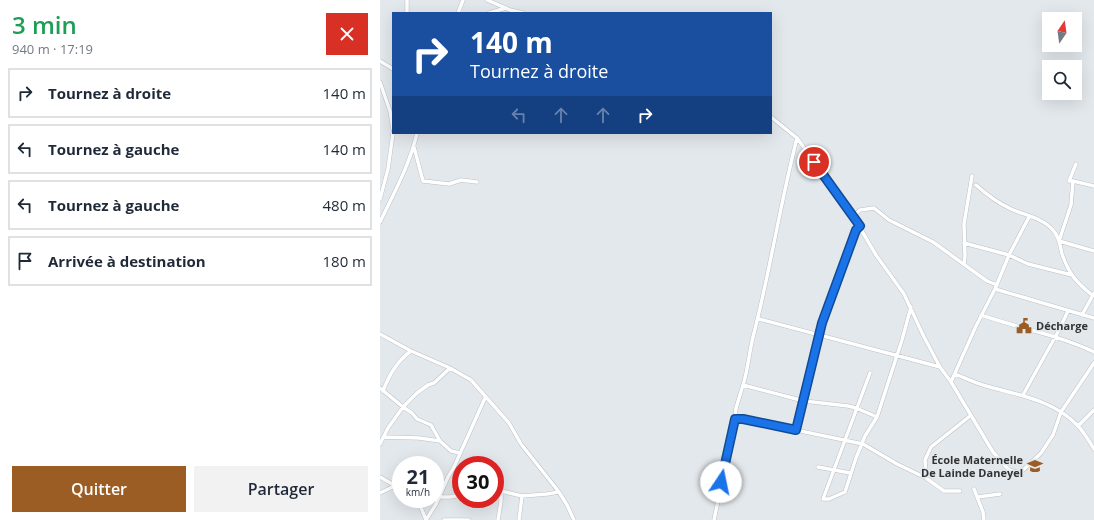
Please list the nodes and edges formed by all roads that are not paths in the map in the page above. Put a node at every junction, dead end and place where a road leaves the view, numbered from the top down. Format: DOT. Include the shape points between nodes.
graph roads {
  1 [pos="407,0"];
  2 [pos="463,0"];
  3 [pos="487,0"];
  4 [pos="506,8"];
  5 [pos="407,12"];
  6 [pos="458,12"];
  7 [pos="492,12"];
  8 [pos="520,12"];
  9 [pos="380,61"];
  10 [pos="392,67"];
  11 [pos="380,82"];
  12 [pos="772,118"];
  13 [pos="392,123"];
  14 [pos="393,134"];
  15 [pos="417,134"];
  16 [pos="797,138"];
  17 [pos="414,146"];
  18 [pos="1076,164"];
  19 [pos="972,176"];
  20 [pos="1073,180"];
  21 [pos="477,182"];
  22 [pos="976,185"];
  23 [pos="1094,186"];
  24 [pos="380,199"];
  25 [pos="853,216"];
  26 [pos="1029,217"];
  27 [pos="380,222"];
  28 [pos="860,226"];
  29 [pos="1059,241"];
  30 [pos="964,243"];
  31 [pos="1094,251"];
  32 [pos="1009,255"];
  33 [pos="964,264"];
  34 [pos="1072,275"];
  35 [pos="996,287"];
  36 [pos="1093,294"];
  37 [pos="911,308"];
  38 [pos="1068,311"];
  39 [pos="981,315"];
  40 [pos="1082,315"];
  41 [pos="1094,318"];
  42 [pos="759,319"];
  43 [pos="380,334"];
  44 [pos="819,335"];
  45 [pos="1054,338"];
  46 [pos="411,351"];
  47 [pos="1094,352"];
  48 [pos="897,356"];
  49 [pos="1094,363"];
  50 [pos="940,367"];
  51 [pos="450,368"];
  52 [pos="870,373"];
  53 [pos="954,374"];
  54 [pos="951,382"];
  55 [pos="743,385"];
  56 [pos="382,389"];
  57 [pos="1023,395"];
  58 [pos="485,398"];
  59 [pos="804,401"];
  60 [pos="403,407"];
  61 [pos="857,409"];
  62 [pos="1094,410"];
  63 [pos="1061,412"];
  64 [pos="970,416"];
  65 [pos="877,417"];
  66 [pos="735,419"];
  67 [pos="1078,426"];
  68 [pos="796,430"];
  69 [pos="384,437"];
  70 [pos="845,440"];
  71 [pos="440,441"];
  72 [pos="380,444"];
  73 [pos="862,444"];
  74 [pos="1094,448"];
  75 [pos="460,453"];
  76 [pos="818,467"];
  77 [pos="834,470"];
  78 [pos="850,473"];
  79 [pos="380,477"];
  80 [pos="926,478"];
  81 [pos="392,484"];
  82 [pos="392,487"];
  83 [pos="444,487"];
  84 [pos="974,489"];
  85 [pos="960,491"];
  86 [pos="504,492"];
  87 [pos="558,492"];
  88 [pos="380,493"];
  89 [pos="1000,494"];
  90 [pos="522,496"];
  91 [pos="978,497"];
  92 [pos="421,508"];
  93 [pos="434,508"];
  94 [pos="501,508"];
  95 [pos="426,520"];
  96 [pos="444,520"];
  97 [pos="469,520"];
  98 [pos="498,520"];
  99 [pos="519,520"];
  100 [pos="574,520"];
  101 [pos="714,520"];
  102 [pos="984,520"];
  1 -- 5 [label="street"];
  2 -- 6 [label="street"];
  3 -- 4 [label="street"];
  4 -- 7 [label="street"];
  4 -- 8 [label="street"];
  9 -- 10 [label="street"];
  11 -- 13 [label="street"];
  12 -- 16 [label="street"];
  14 -- 24 [label="street"];
  15 -- 17 [label="street"];
  16 -- 25 [label="street"];
  16 -- 42 [label="street"];
  17 -- 21 [label="street" via="423,181 449,184 461,180"];
  17 -- 27 [label="street"];
  18 -- 20 [label="street" via="1069,181"];
  19 -- 30 [label="street" via="964,224"];
  20 -- 23 [label="street"];
  20 -- 29 [label="street" via="1068,214"];
  22 -- 26 [label="street" via="999,203"];
  25 -- 28 [label="street"];
  25 -- 33 [label="street" via="860,210 874,208 889,220 933,242"];
  26 -- 29 [label="street" via="1051,227"];
  26 -- 32 [label="street"];
  28 -- 37 [label="street"];
  28 -- 44 [label="street" via="856,230 838,276"];
  29 -- 31 [label="street"];
  29 -- 34 [label="street"];
  30 -- 32 [label="street"];
  30 -- 33 [label="street"];
  32 -- 34 [label="street" via="1028,264"];
  32 -- 35 [label="street"];
  33 -- 35 [label="street"];
  34 -- 36 [label="street" via="1077,283"];
  35 -- 38 [label="street"];
  35 -- 39 [label="street"];
  36 -- 40 [label="street"];
  37 -- 48 [label="street"];
  37 -- 50 [label="street"];
  38 -- 40 [label="street"];
  38 -- 45 [label="street"];
  39 -- 45 [label="street"];
  39 -- 53 [label="street"];
  40 -- 41 [label="street"];
  42 -- 44 [label="street"];
  42 -- 55 [label="street"];
  43 -- 46 [label="street"];
  44 -- 48 [label="street"];
  44 -- 59 [label="street"];
  45 -- 47 [label="street"];
  45 -- 57 [label="street"];
  46 -- 51 [label="street"];
  46 -- 56 [label="street" via="396,365"];
  48 -- 50 [label="street"];
  48 -- 65 [label="street"];
  49 -- 63 [label="street"];
  50 -- 54 [label="street"];
  51 -- 58 [label="street" via="471,380"];
  51 -- 60 [label="street"];
  52 -- 61 [label="street"];
  53 -- 54 [label="street"];
  53 -- 57 [label="street" via="986,386"];
  54 -- 64 [label="street"];
  55 -- 59 [label="street"];
  55 -- 66 [label="street"];
  56 -- 60 [label="street"];
  57 -- 63 [label="street"];
  58 -- 75 [label="street"];
  58 -- 87 [label="street" via="509,423 521,444"];
  59 -- 61 [label="street"];
  59 -- 68 [label="street"];
  60 -- 69 [label="street"];
  60 -- 71 [label="street" via="412,412 417,419 431,425"];
  61 -- 65 [label="street"];
  61 -- 70 [label="street"];
  62 -- 67 [label="street"];
  63 -- 64 [label="street" via="1053,436 1041,453 1020,473 1009,470 1002,463"];
  63 -- 67 [label="street"];
  64 -- 80 [label="street" via="931,447 925,460"];
  65 -- 73 [label="street"];
  66 -- 68 [label="street"];
  66 -- 101 [label="street"];
  67 -- 74 [label="street"];
  68 -- 70 [label="street"];
  69 -- 71 [label="street"];
  69 -- 72 [label="street"];
  70 -- 73 [label="street"];
  70 -- 77 [label="street"];
  71 -- 75 [label="street" via="450,451"];
  73 -- 78 [label="street"];
  73 -- 80 [label="street"];
  75 -- 83 [label="street"];
  76 -- 77 [label="street"];
  77 -- 78 [label="street"];
  77 -- 78 [label="street" via="823,499 845,492"];
  79 -- 81 [label="street"];
  80 -- 85 [label="street" via="944,491"];
  82 -- 88 [label="street"];
  84 -- 91 [label="street"];
  86 -- 90 [label="street"];
  87 -- 90 [label="street"];
  87 -- 100 [label="street"];
  89 -- 91 [label="street"];
  90 -- 99 [label="street"];
  91 -- 102 [label="street"];
  92 -- 95 [label="street"];
  93 -- 95 [label="street"];
  94 -- 98 [label="street"];
  96 -- 97 [label="street"];
}
